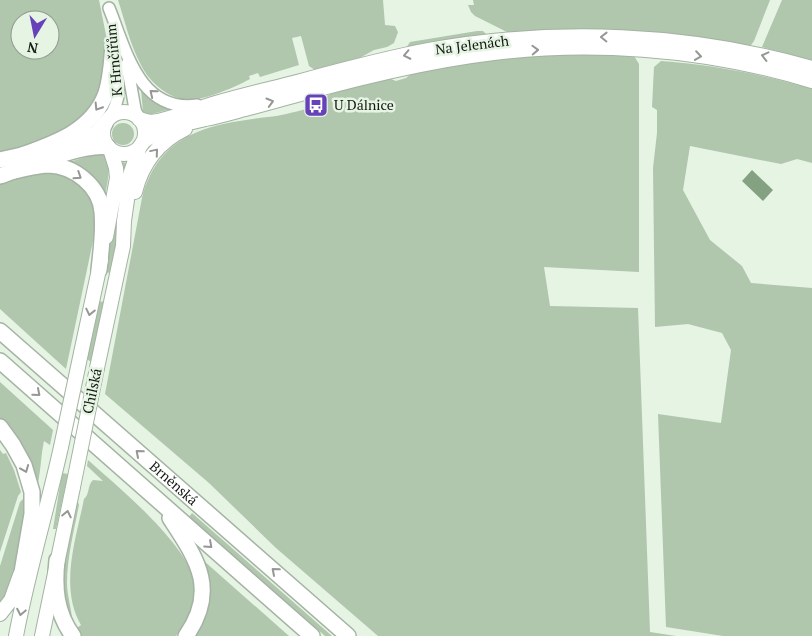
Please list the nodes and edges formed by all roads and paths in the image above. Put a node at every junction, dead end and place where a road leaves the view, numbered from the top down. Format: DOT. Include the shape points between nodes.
graph roads {
  1 [pos="108,4"];
  2 [pos="119,46"];
  3 [pos="812,68"];
  4 [pos="812,81"];
  5 [pos="219,109"];
  6 [pos="139,119"];
  7 [pos="107,121"];
  8 [pos="141,144"];
  9 [pos="109,148"];
  10 [pos="22,155"];
  11 [pos="0,160"];
  12 [pos="7,173"];
  13 [pos="122,246"];
  14 [pos="99,270"];
  15 [pos="0,324"];
  16 [pos="0,331"];
  17 [pos="14,343"];
  18 [pos="0,361"];
  19 [pos="0,427"];
  20 [pos="160,502"];
  21 [pos="47,509"];
  22 [pos="57,560"];
  23 [pos="22,572"];
  24 [pos="0,614"];
  25 [pos="16,636"];
  26 [pos="42,636"];
  27 [pos="73,636"];
  28 [pos="186,636"];
  29 [pos="312,636"];
  30 [pos="348,636"];
  1 -- 2 [label="street, K Hrnčířům"];
  5 -- 2 [label="street, one-way" via="171,104 158,98 139,79"];
  2 -- 6 [label="street"];
  2 -- 7 [label="street, K Hrnčířům" via="117,105"];
  2 -- 10 [label="highway, one-way" via="106,92 82,128 50,146"];
  3 -- 5 [label="main road, Na Jelenách, one-way" via="754,54 690,44 603,37 537,38 486,42 401,56"];
  5 -- 4 [label="main road, Na Jelenách, one-way" via="421,65 522,50 573,48 687,55 750,65"];
  5 -- 6 [label="main road, Na Jelenách" via="158,121"];
  5 -- 8 [label="main road, Na Jelenách" via="165,129"];
  13 -- 5 [label="main road, one-way" via="137,184 149,158 175,134"];
  6 -- 7 [label="main road" via="127,112 114,114"];
  6 -- 8 [label="main road" via="145,133"];
  7 -- 9 [label="main road" via="103,137"];
  7 -- 10 [label="highway" via="99,132 84,140"];
  8 -- 9 [label="main road" via="128,154"];
  8 -- 13 [label="main road, Chilská" via="131,172"];
  9 -- 12 [label="highway" via="100,146 76,151"];
  9 -- 14 [label="main road, Chilská" via="117,178"];
  10 -- 11 [label="highway"];
  12 -- 14 [label="highway, one-way" via="43,166 60,167 82,177 94,189 102,210"];
  22 -- 13 [label="main road, Chilská, one-way, bridge"];
  14 -- 21 [label="main road, Chilská, one-way, bridge"];
  15 -- 17 [label="highway"];
  16 -- 17 [label="highway, Brněnská"];
  30 -- 17 [label="highway, Brněnská, one-way"];
  18 -- 20 [label="highway, Brněnská, one-way"];
  19 -- 23 [label="highway, one-way" via="24,465 32,492 32,514"];
  20 -- 28 [label="highway" via="194,556 202,580 198,613"];
  20 -- 29 [label="highway, Brněnská, one-way"];
  21 -- 23 [label="main road"];
  21 -- 25 [label="main road, Chilská, one-way" via="25,587"];
  22 -- 26 [label="main road, Chilská"];
  22 -- 27 [label="highway" via="55,582 58,603 64,623"];
  23 -- 24 [label="main road" via="14,594"];
}
